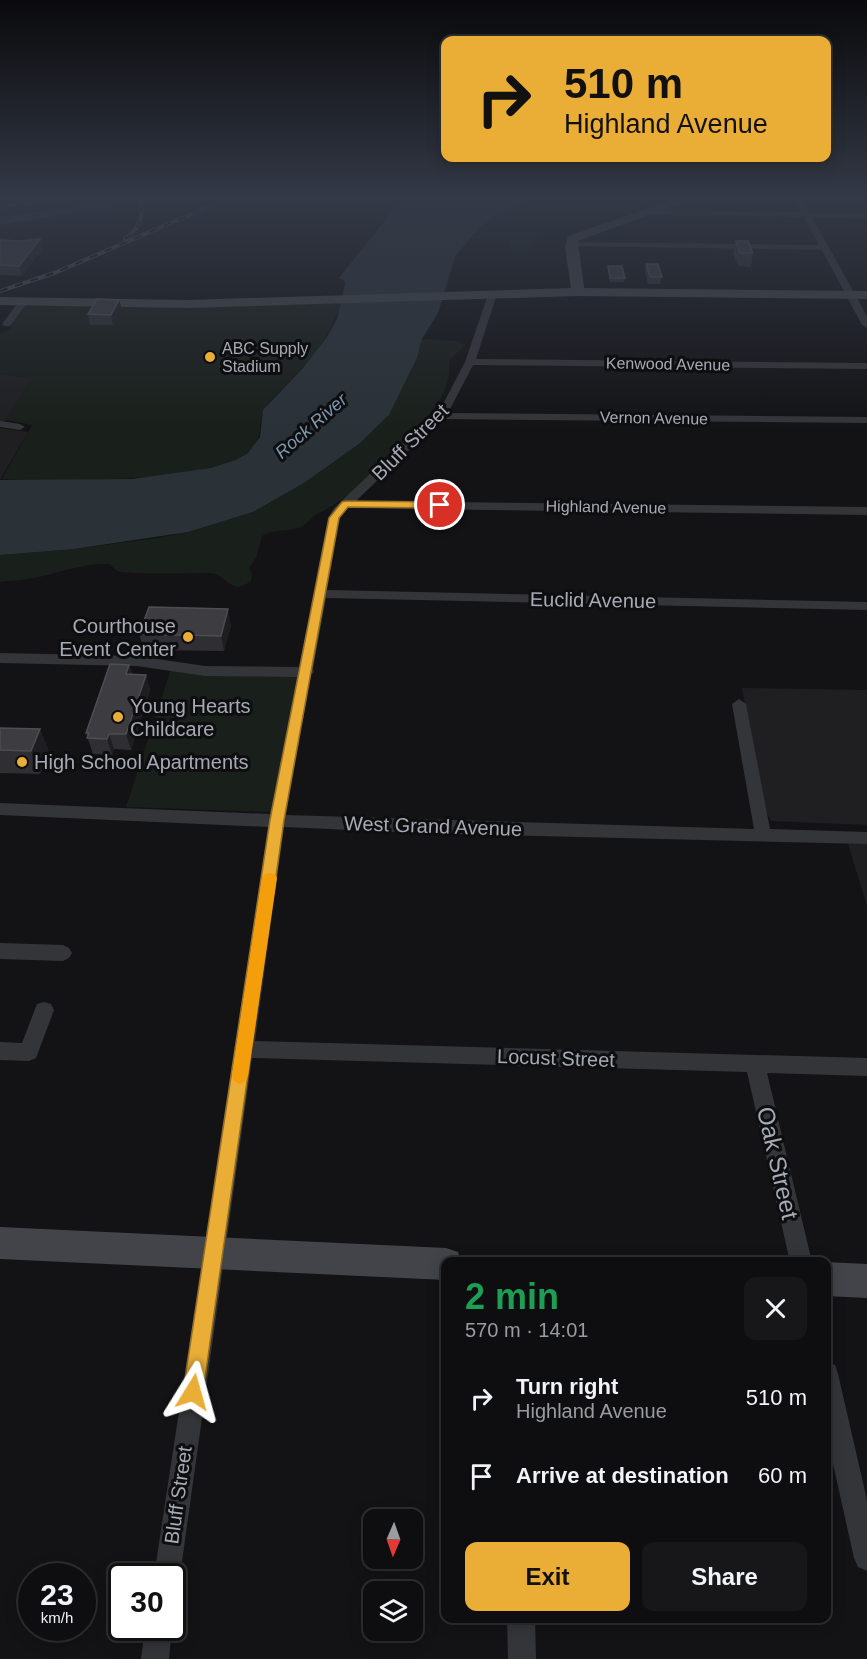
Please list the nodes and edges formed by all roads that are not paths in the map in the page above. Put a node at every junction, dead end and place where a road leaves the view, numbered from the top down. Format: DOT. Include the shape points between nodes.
graph roads {
  1 [pos="575,274"];
  2 [pos="839,274"];
  3 [pos="578,292"];
  4 [pos="492,294"];
  5 [pos="850,295"];
  6 [pos="867,295"];
  7 [pos="11,301"];
  8 [pos="0,314"];
  9 [pos="867,325"];
  10 [pos="2,326"];
  11 [pos="470,362"];
  12 [pos="867,366"];
  13 [pos="440,416"];
  14 [pos="867,420"];
  15 [pos="0,424"];
  16 [pos="20,427"];
  17 [pos="346,504"];
  18 [pos="867,511"];
  19 [pos="319,594"];
  20 [pos="867,606"];
  21 [pos="0,658"];
  22 [pos="306,672"];
  23 [pos="739,704"];
  24 [pos="2,815"];
  25 [pos="277,820"];
  26 [pos="763,835"];
  27 [pos="867,838"];
  28 [pos="0,951"];
  29 [pos="63,953"];
  30 [pos="44,1010"];
  31 [pos="244,1049"];
  32 [pos="0,1051"];
  33 [pos="755,1064"];
  34 [pos="867,1068"];
  35 [pos="0,1243"];
  36 [pos="213,1254"];
  37 [pos="800,1257"];
  38 [pos="441,1264"];
  39 [pos="831,1279"];
  40 [pos="867,1281"];
  41 [pos="831,1396"];
  42 [pos="867,1558"];
  43 [pos="169,1563"];
  44 [pos="520,1623"];
  45 [pos="157,1641"];
  46 [pos="155,1659"];
  47 [pos="522,1659"];
  1 -- 3 [label="street"];
  2 -- 5 [label="street"];
  3 -- 4 [label="street"];
  3 -- 5 [label="street"];
  4 -- 7 [label="street" via="169,304"];
  4 -- 11 [label="street, Bluff Street"];
  5 -- 6 [label="street"];
  5 -- 9 [label="street"];
  7 -- 8 [label="street"];
  7 -- 10 [label="street"];
  11 -- 12 [label="street, Kenwood Avenue"];
  11 -- 13 [label="street, Bluff Street"];
  13 -- 14 [label="street, Vernon Avenue"];
  13 -- 17 [label="street, Bluff Street"];
  15 -- 16 [label="street"];
  17 -- 18 [label="street, Highland Avenue"];
  17 -- 19 [label="street, Bluff Street" via="334,518"];
  19 -- 20 [label="street, Euclid Avenue"];
  19 -- 22 [label="street, Bluff Street"];
  21 -- 22 [label="street" via="137,661 205,671"];
  22 -- 25 [label="street, Bluff Street"];
  23 -- 26 [label="street"];
  24 -- 25 [label="street, West Grand Avenue"];
  25 -- 26 [label="street, West Grand Avenue"];
  25 -- 31 [label="street, Bluff Street"];
  26 -- 27 [label="street, West Grand Avenue"];
  28 -- 29 [label="street"];
  30 -- 32 [label="street" via="29,1052"];
  31 -- 33 [label="street, Locust Street"];
  31 -- 36 [label="street, Bluff Street"];
  33 -- 34 [label="street, Locust Street"];
  33 -- 37 [label="street, Oak Street"];
  35 -- 36 [label="street"];
  36 -- 38 [label="street"];
  36 -- 43 [label="street, Bluff Street"];
  39 -- 40 [label="street"];
  41 -- 42 [label="street"];
  44 -- 47 [label="street"];
  45 -- 46 [label="street"];
}
